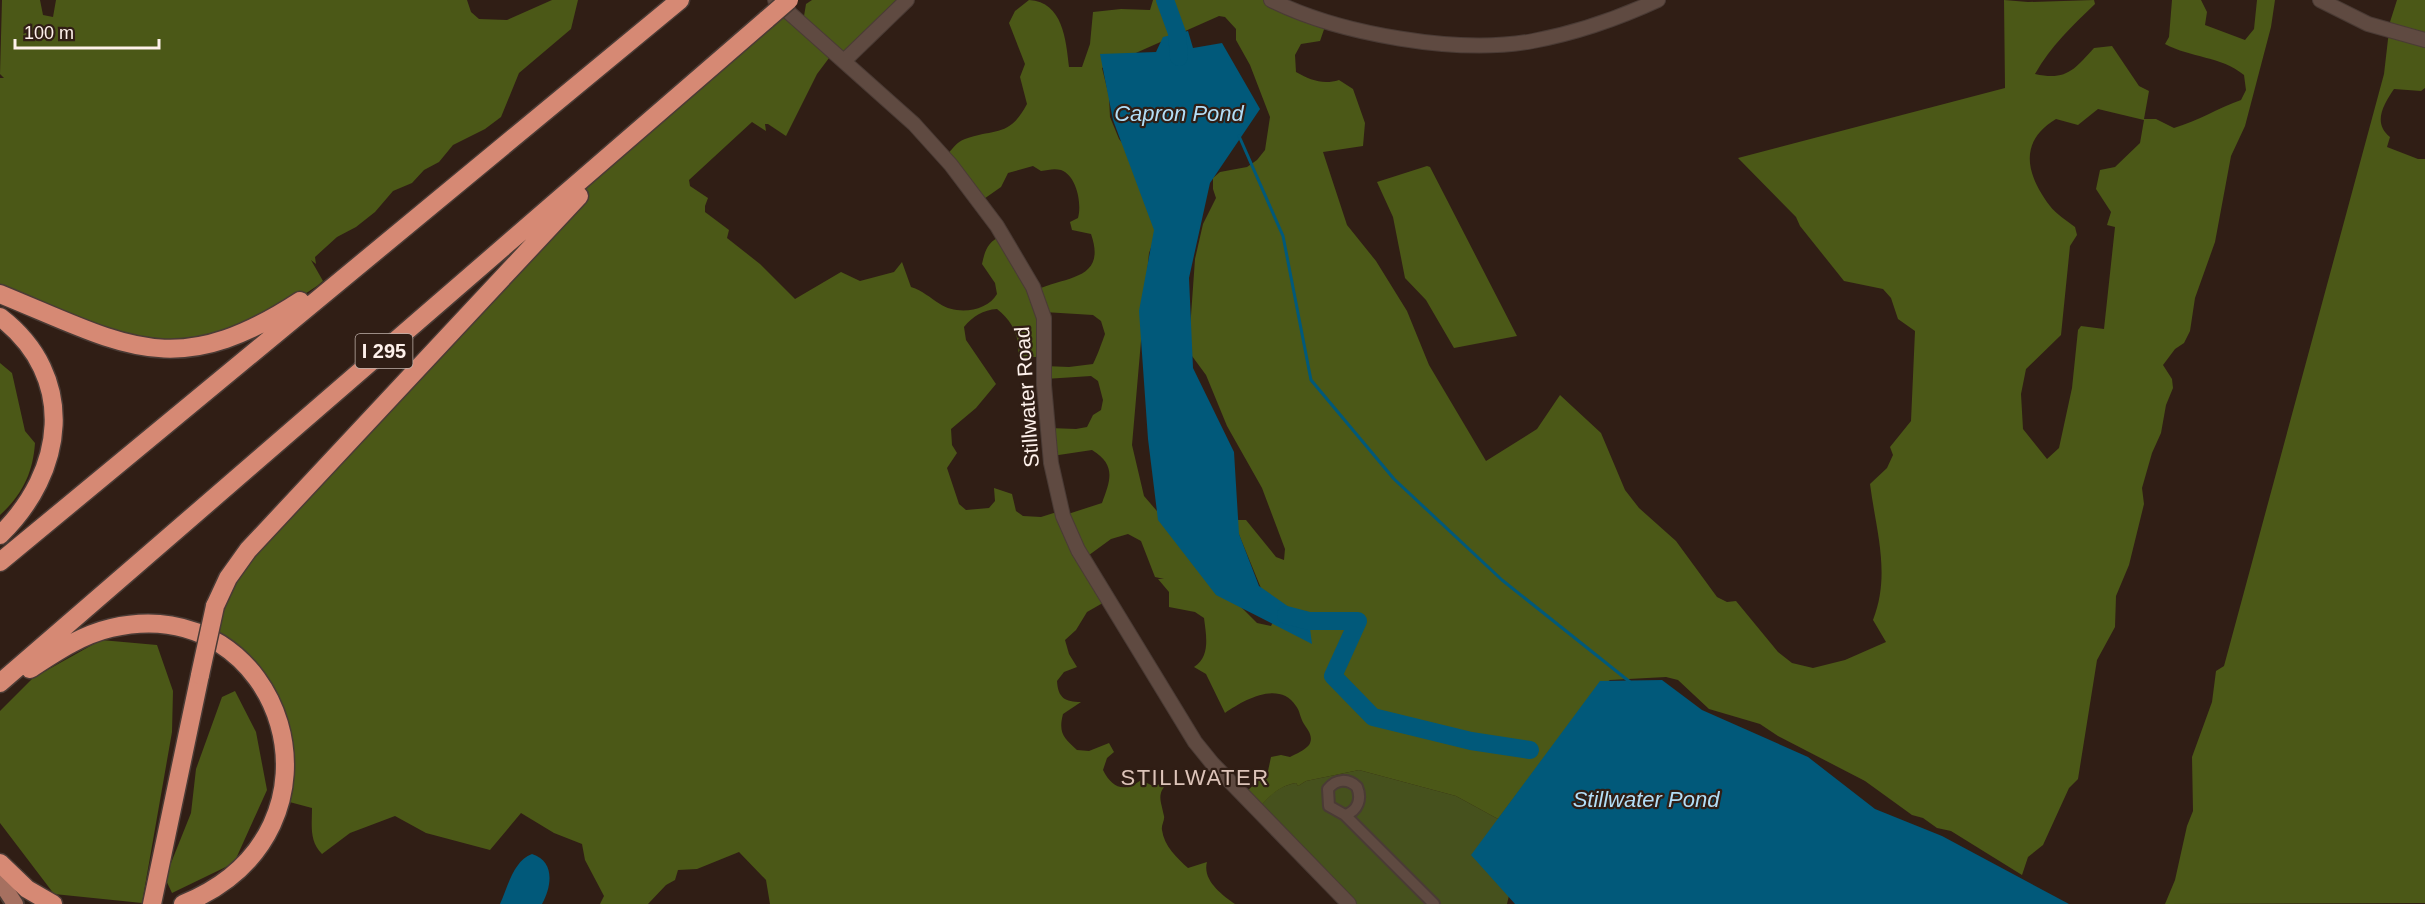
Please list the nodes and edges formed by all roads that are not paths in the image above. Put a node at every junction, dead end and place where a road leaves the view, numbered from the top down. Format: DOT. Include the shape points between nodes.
graph roads {
  1 [pos="680,0"];
  2 [pos="775,0"];
  3 [pos="789,0"];
  4 [pos="908,0"];
  5 [pos="1271,0"];
  6 [pos="1658,0"];
  7 [pos="2320,0"];
  8 [pos="2425,40"];
  9 [pos="845,60"];
  10 [pos="668,105"];
  11 [pos="374,252"];
  12 [pos="0,294"];
  13 [pos="0,317"];
  14 [pos="0,535"];
  15 [pos="0,562"];
  16 [pos="0,683"];
  17 [pos="0,692"];
  18 [pos="1345,815"];
  19 [pos="0,863"];
  20 [pos="0,881"];
  21 [pos="15,904"];
  22 [pos="53,904"];
  23 [pos="152,904"];
  24 [pos="183,904"];
  25 [pos="1348,904"];
  26 [pos="1434,904"];
  1 -- 11 [label="highway"];
  2 -- 9 [label="street, Stillwater Road"];
  3 -- 10 [label="highway, I 295, bridge"];
  4 -- 9 [label="street"];
  5 -- 6 [label="street" via="1334,23 1403,40 1482,44 1549,38"];
  7 -- 8 [label="street" via="2368,24"];
  9 -- 25 [label="street, Stillwater Road" via="914,124 951,165 997,226 1033,287 1044,318 1044,385 1055,484 1078,550 1195,742"];
  10 -- 16 [label="highway, I 295"];
  10 -- 23 [label="highway, bridge" via="491,287 248,550 228,578 215,606"];
  11 -- 12 [label="highway" via="255,328 222,341 188,348 154,349 124,344"];
  11 -- 15 [label="highway"];
  13 -- 14 [label="highway" via="19,334 37,359 50,395 54,423 52,450 41,483"];
  17 -- 24 [label="highway" via="74,642 100,631 135,624 167,626 200,635 231,654 256,678 274,708 283,737 285,771 278,811 248,862 222,884"];
  18 -- 26 [label="street"];
  19 -- 22 [label="highway" via="27,889"];
  20 -- 21 [label="main road"];
}
